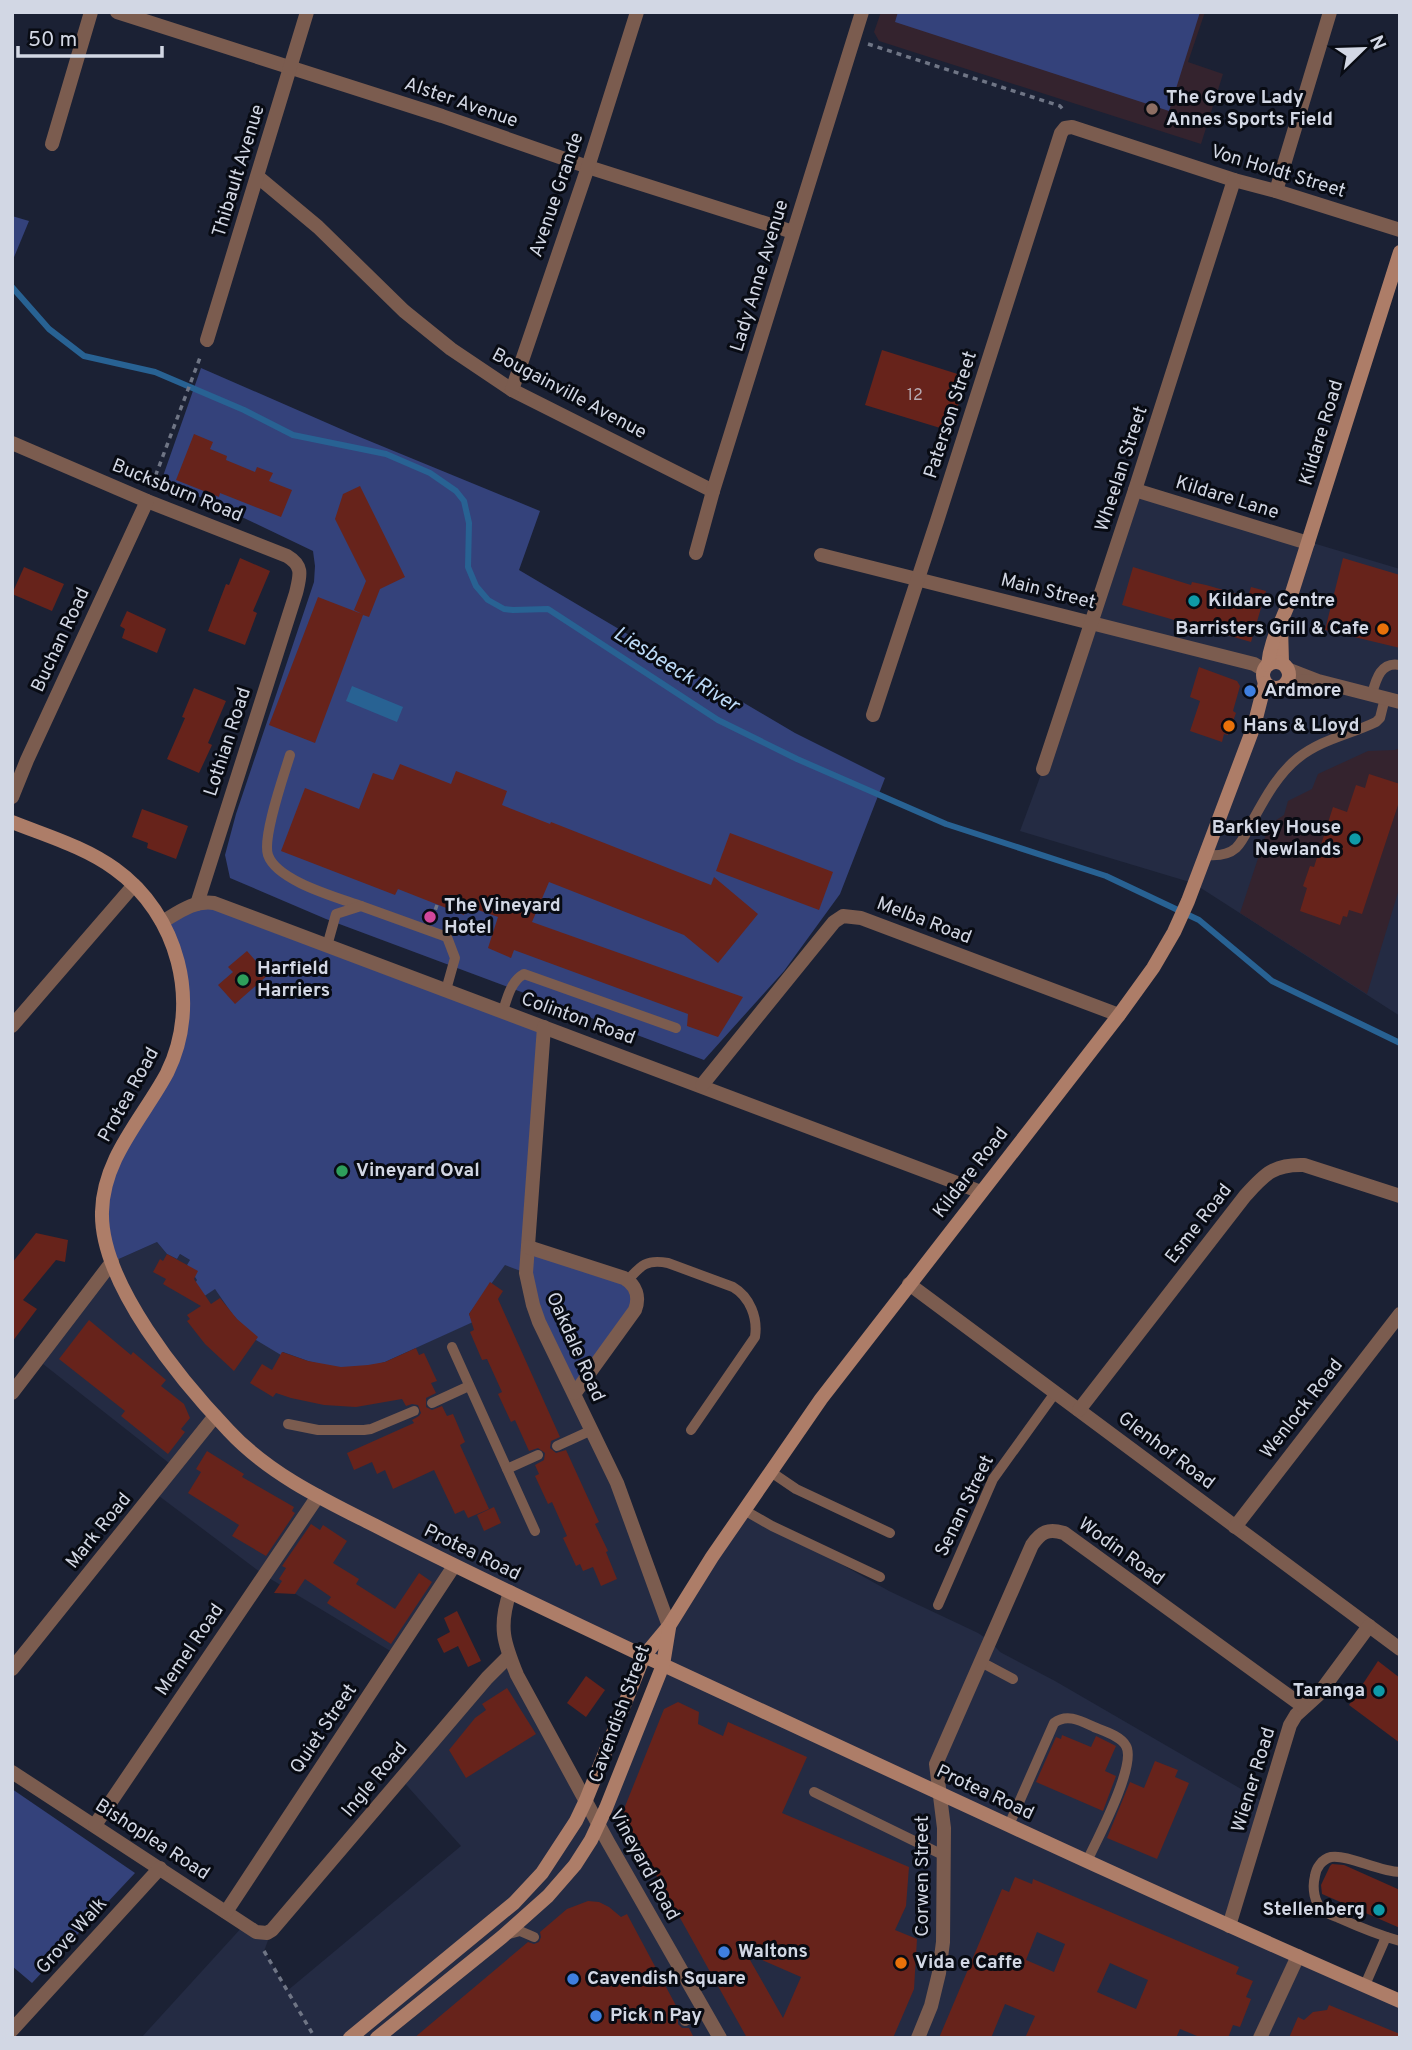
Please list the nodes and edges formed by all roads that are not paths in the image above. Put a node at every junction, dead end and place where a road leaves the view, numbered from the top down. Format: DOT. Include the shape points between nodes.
graph roads {
  1 [pos="92,12"];
  2 [pos="117,12"];
  3 [pos="307,12"];
  4 [pos="638,12"];
  5 [pos="862,12"];
  6 [pos="1330,12"];
  7 [pos="289,68"];
  8 [pos="1065,128"];
  9 [pos="52,144"];
  10 [pos="588,167"];
  11 [pos="258,177"];
  12 [pos="1234,180"];
  13 [pos="1276,191"];
  14 [pos="1400,230"];
  15 [pos="793,232"];
  16 [pos="1400,252"];
  17 [pos="1397,268"];
  18 [pos="207,340"];
  19 [pos="512,390"];
  20 [pos="12,443"];
  21 [pos="713,491"];
  22 [pos="1135,491"];
  23 [pos="147,501"];
  24 [pos="1308,543"];
  25 [pos="696,552"];
  26 [pos="821,555"];
  27 [pos="918,579"];
  28 [pos="296,593"];
  29 [pos="1092,622"];
  30 [pos="1400,664"];
  31 [pos="1276,674"];
  32 [pos="1379,696"];
  33 [pos="1400,702"];
  34 [pos="873,715"];
  35 [pos="290,755"];
  36 [pos="1044,769"];
  37 [pos="12,797"];
  38 [pos="12,822"];
  39 [pos="1206,855"];
  40 [pos="134,885"];
  41 [pos="197,904"];
  42 [pos="361,906"];
  43 [pos="162,922"];
  44 [pos="327,946"];
  45 [pos="446,990"];
  46 [pos="503,1011"];
  47 [pos="1119,1015"];
  48 [pos="12,1026"];
  49 [pos="544,1027"];
  50 [pos="676,1028"];
  51 [pos="702,1086"];
  52 [pos="981,1192"];
  53 [pos="1400,1196"];
  54 [pos="528,1247"];
  55 [pos="112,1262"];
  56 [pos="628,1280"];
  57 [pos="909,1284"];
  58 [pos="1400,1314"];
  59 [pos="452,1347"];
  60 [pos="469,1386"];
  61 [pos="12,1393"];
  62 [pos="575,1393"];
  63 [pos="1055,1393"];
  64 [pos="432,1403"];
  65 [pos="1079,1410"];
  66 [pos="414,1411"];
  67 [pos="215,1416"];
  68 [pos="288,1424"];
  69 [pos="592,1430"];
  70 [pos="691,1430"];
  71 [pos="557,1446"];
  72 [pos="538,1455"];
  73 [pos="507,1469"];
  74 [pos="771,1472"];
  75 [pos="318,1496"];
  76 [pos="744,1510"];
  77 [pos="1235,1527"];
  78 [pos="535,1531"];
  79 [pos="890,1533"];
  80 [pos="454,1566"];
  81 [pos="880,1577"];
  82 [pos="510,1592"];
  83 [pos="938,1605"];
  84 [pos="669,1626"];
  85 [pos="1369,1626"];
  86 [pos="1400,1649"];
  87 [pos="509,1656"];
  88 [pos="644,1656"];
  89 [pos="981,1662"];
  90 [pos="663,1665"];
  91 [pos="12,1670"];
  92 [pos="1013,1679"];
  93 [pos="1304,1707"];
  94 [pos="12,1772"];
  95 [pos="814,1792"];
  96 [pos="940,1794"];
  97 [pos="586,1800"];
  98 [pos="598,1822"];
  99 [pos="95,1825"];
  100 [pos="1009,1825"];
  101 [pos="945,1856"];
  102 [pos="1087,1861"];
  103 [pos="160,1868"];
  104 [pos="1400,1872"];
  105 [pos="226,1912"];
  106 [pos="1229,1926"];
  107 [pos="272,1930"];
  108 [pos="502,1937"];
  109 [pos="534,1937"];
  110 [pos="1386,1937"];
  111 [pos="1400,1941"];
  112 [pos="1298,1956"];
  113 [pos="1365,1986"];
  114 [pos="1400,2001"];
  115 [pos="705,2010"];
  116 [pos="685,2021"];
  117 [pos="12,2031"];
  118 [pos="350,2038"];
  119 [pos="377,2038"];
  120 [pos="720,2038"];
  121 [pos="918,2038"];
  122 [pos="1261,2038"];
  1 -- 9 [label="street"];
  2 -- 7 [label="street, Alster Avenue"];
  3 -- 7 [label="street, Thibault Avenue"];
  4 -- 10 [label="street, Avenue Grande"];
  5 -- 15 [label="street, Lady Anne Avenue"];
  6 -- 13 [label="street"];
  7 -- 10 [label="street, Alster Avenue"];
  7 -- 11 [label="street, Thibault Avenue"];
  8 -- 12 [label="street, Von Holdt Street"];
  8 -- 27 [label="street, Paterson Street"];
  10 -- 15 [label="street, Alster Avenue"];
  10 -- 19 [label="street, Avenue Grande"];
  11 -- 18 [label="street, Thibault Avenue"];
  11 -- 19 [label="street, Bougainville Avenue" via="404,311"];
  12 -- 13 [label="street, Von Holdt Street"];
  12 -- 22 [label="street, Wheelan Street"];
  13 -- 14 [label="street, Von Holdt Street"];
  15 -- 21 [label="street, Lady Anne Avenue"];
  16 -- 17 [label="street, Kildare Road"];
  17 -- 24 [label="street, Kildare Road"];
  19 -- 21 [label="street, Bougainville Avenue"];
  20 -- 23 [label="street, Bucksburn Road"];
  21 -- 25 [label="street, Lady Anne Avenue"];
  22 -- 24 [label="street, Kildare Lane"];
  22 -- 29 [label="street, Wheelan Street"];
  23 -- 28 [label="street, Bucksburn Road" via="293,559 301,572"];
  23 -- 37 [label="street, Buchan Road"];
  24 -- 31 [label="street, Kildare Road" via="1281,626"];
  26 -- 27 [label="street, Main Street"];
  27 -- 29 [label="street, Main Street"];
  27 -- 34 [label="street, Paterson Street"];
  28 -- 41 [label="street, Lothian Road"];
  29 -- 31 [label="street, Main Street" via="1254,664"];
  29 -- 36 [label="street, Wheelan Street"];
  30 -- 32 [label="lane" via="1383,668 1376,679"];
  31 -- 32 [label="street, Main Street"];
  31 -- 39 [label="street, Kildare Road"];
  32 -- 33 [label="street, Main Street"];
  32 -- 39 [label="lane" via="1380,718 1376,722 1319,744 1297,759 1281,775 1235,849"];
  35 -- 42 [label="lane" via="267,842 270,861 308,886"];
  38 -- 40 [label="street, Protea Road" via="92,855"];
  39 -- 47 [label="street, Kildare Road" via="1174,932"];
  40 -- 43 [label="street, Protea Road"];
  40 -- 48 [label="street"];
  41 -- 43 [label="street"];
  41 -- 44 [label="street, Colinton Road" via="214,904"];
  42 -- 44 [label="lane" via="336,914"];
  42 -- 45 [label="lane" via="447,937 455,958"];
  43 -- 55 [label="street, Protea Road" via="174,947 183,1011 166,1074 107,1180 102,1213"];
  44 -- 45 [label="street, Colinton Road"];
  45 -- 46 [label="street, Colinton Road"];
  46 -- 49 [label="street, Colinton Road"];
  46 -- 50 [label="lane" via="519,976 529,974"];
  47 -- 51 [label="street, Melba Road" via="861,918 843,916"];
  47 -- 52 [label="street, Kildare Road"];
  49 -- 51 [label="street, Colinton Road"];
  49 -- 54 [label="street, Oakdale Road"];
  51 -- 52 [label="street, Colinton Road"];
  52 -- 57 [label="street, Kildare Road"];
  53 -- 65 [label="street, Esme Road" via="1304,1166 1269,1171"];
  54 -- 56 [label="street"];
  54 -- 62 [label="street, Oakdale Road" via="526,1273 533,1305"];
  55 -- 61 [label="street"];
  55 -- 67 [label="street, Protea Road" via="155,1341"];
  56 -- 62 [label="street" via="637,1294 635,1310"];
  56 -- 70 [label="lane" via="646,1264 668,1263 741,1291 750,1305 755,1337"];
  57 -- 63 [label="street, Glenhof Road"];
  57 -- 74 [label="street, Kildare Road"];
  58 -- 77 [label="street, Wenlock Road"];
  59 -- 60 [label="lane"];
  60 -- 64 [label="lane"];
  60 -- 73 [label="lane"];
  62 -- 69 [label="street, Oakdale Road"];
  63 -- 65 [label="street, Glenhof Road"];
  63 -- 83 [label="lane, Senan Street" via="993,1479"];
  65 -- 77 [label="street, Glenhof Road"];
  66 -- 68 [label="lane" via="364,1430 318,1430"];
  67 -- 75 [label="street, Protea Road" via="262,1462"];
  67 -- 91 [label="street, Mark Road"];
  69 -- 71 [label="lane"];
  69 -- 84 [label="street, Oakdale Road" via="632,1521"];
  72 -- 73 [label="lane"];
  73 -- 78 [label="lane"];
  74 -- 76 [label="street, Kildare Road"];
  74 -- 79 [label="lane" via="805,1494"];
  75 -- 80 [label="street, Protea Road"];
  75 -- 99 [label="street, Memel Road"];
  76 -- 81 [label="lane"];
  76 -- 84 [label="street, Kildare Road"];
  77 -- 85 [label="street, Glenhof Road"];
  80 -- 82 [label="street, Protea Road"];
  80 -- 105 [label="street, Quiet Street"];
  82 -- 87 [label="street, Vineyard Road" via="503,1615"];
  82 -- 88 [label="street, Protea Road"];
  84 -- 88 [label="street, Cavendish Street"];
  84 -- 90 [label="street, Cavendish Street"];
  85 -- 86 [label="street, Glenhof Road"];
  85 -- 93 [label="street, Wiener Road"];
  87 -- 97 [label="street, Vineyard Road"];
  87 -- 107 [label="street, Ingle Road"];
  88 -- 90 [label="street, Protea Road"];
  88 -- 97 [label="street, Cavendish Street"];
  89 -- 92 [label="lane"];
  89 -- 93 [label="street, Wodin Road" via="1032,1545 1042,1533 1058,1531"];
  89 -- 96 [label="street, Wodin Road" via="936,1764"];
  90 -- 96 [label="street, Protea Road"];
  90 -- 98 [label="street, Cavendish Street"];
  93 -- 106 [label="street, Wiener Road" via="1290,1725"];
  94 -- 99 [label="street, Bishoplea Road"];
  95 -- 101 [label="lane"];
  96 -- 100 [label="street, Protea Road"];
  96 -- 101 [label="street, Corwen Street"];
  97 -- 98 [label="street, Vineyard Road"];
  97 -- 118 [label="street, Cavendish Street" via="542,1873 514,1903"];
  98 -- 108 [label="street, Cavendish Street" via="575,1865"];
  98 -- 115 [label="street, Vineyard Road"];
  99 -- 103 [label="street, Bishoplea Road"];
  100 -- 102 [label="street, Protea Road"];
  100 -- 102 [label="lane" via="1058,1719 1070,1717 1109,1733 1126,1745 1128,1766"];
  101 -- 121 [label="street, Corwen Street" via="939,1972 932,2006"];
  102 -- 106 [label="street, Protea Road"];
  103 -- 105 [label="street, Bishoplea Road"];
  103 -- 117 [label="street, Grove Walk"];
  104 -- 110 [label="lane" via="1334,1856 1318,1866 1315,1874 1313,1889 1323,1911"];
  105 -- 107 [label="street, Bishoplea Road" via="256,1932"];
  106 -- 112 [label="street, Protea Road"];
  108 -- 109 [label="lane" via="520,1931"];
  108 -- 119 [label="street, Cavendish Street"];
  110 -- 111 [label="lane"];
  110 -- 113 [label="lane"];
  112 -- 113 [label="street, Protea Road"];
  112 -- 122 [label="street"];
  113 -- 114 [label="street, Protea Road"];
  115 -- 116 [label="lane"];
  115 -- 120 [label="street, Vineyard Road"];
}
